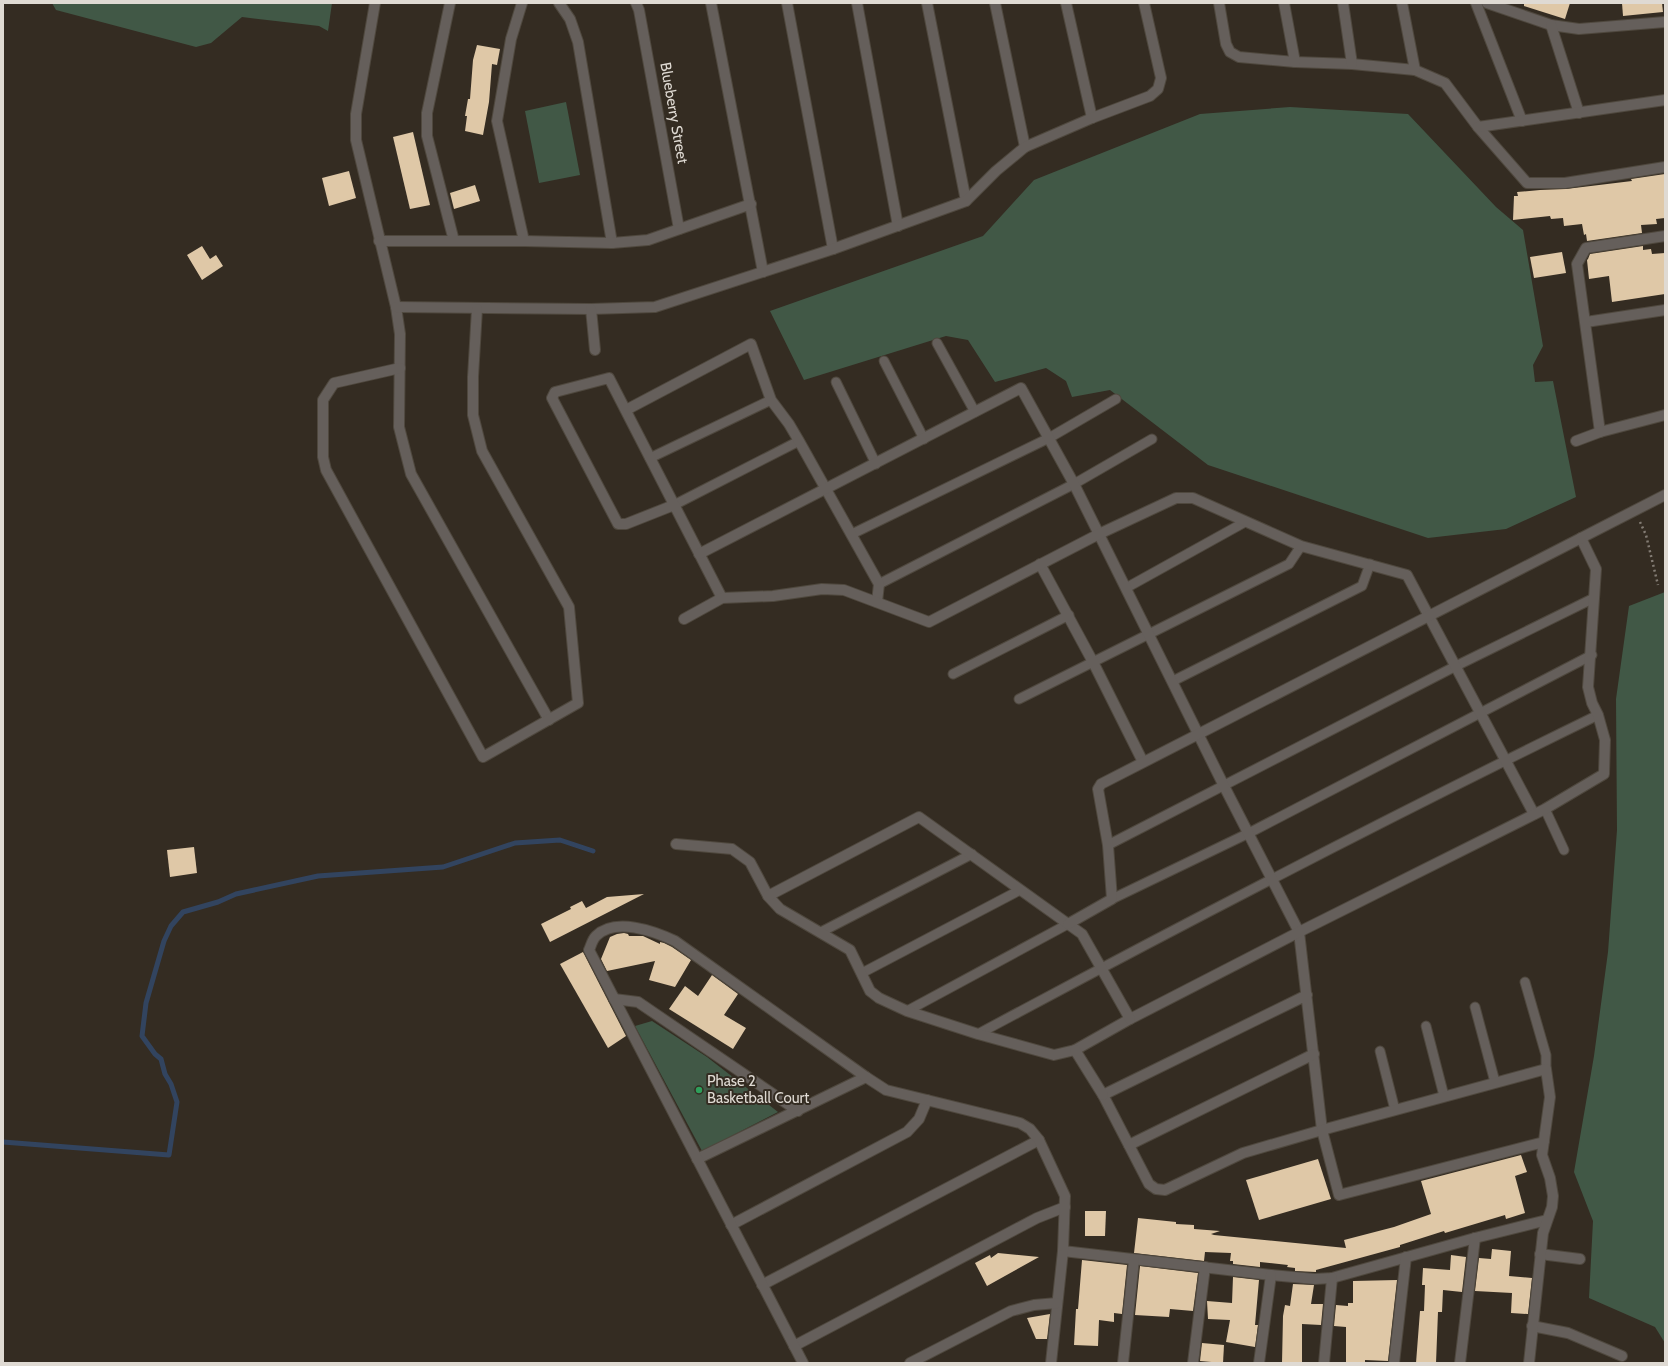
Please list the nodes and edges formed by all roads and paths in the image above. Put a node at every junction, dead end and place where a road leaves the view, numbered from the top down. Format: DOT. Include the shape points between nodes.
graph roads {
  1 [pos="375,3"];
  2 [pos="450,3"];
  3 [pos="522,3"];
  4 [pos="558,3"];
  5 [pos="636,3"];
  6 [pos="711,3"];
  7 [pos="787,3"];
  8 [pos="857,3"];
  9 [pos="927,3"];
  10 [pos="995,3"];
  11 [pos="1066,3"];
  12 [pos="1144,3"];
  13 [pos="1218,3"];
  14 [pos="1284,3"];
  15 [pos="1343,3"];
  16 [pos="1402,3"];
  17 [pos="1476,3"];
  18 [pos="1487,3"];
  19 [pos="1665,22"];
  20 [pos="1551,25"];
  21 [pos="1295,62"];
  22 [pos="1352,64"];
  23 [pos="1415,70"];
  24 [pos="1665,100"];
  25 [pos="1579,113"];
  26 [pos="1092,118"];
  27 [pos="1522,121"];
  28 [pos="1478,127"];
  29 [pos="1025,147"];
  30 [pos="1665,167"];
  31 [pos="966,201"];
  32 [pos="751,204"];
  33 [pos="898,226"];
  34 [pos="679,229"];
  35 [pos="1665,236"];
  36 [pos="379,241"];
  37 [pos="454,241"];
  38 [pos="524,241"];
  39 [pos="612,243"];
  40 [pos="833,249"];
  41 [pos="764,272"];
  42 [pos="396,307"];
  43 [pos="477,309"];
  44 [pos="590,309"];
  45 [pos="1665,310"];
  46 [pos="1586,322"];
  47 [pos="937,343"];
  48 [pos="595,350"];
  49 [pos="884,361"];
  50 [pos="400,368"];
  51 [pos="836,382"];
  52 [pos="1116,399"];
  53 [pos="771,400"];
  54 [pos="626,410"];
  55 [pos="975,412"];
  56 [pos="1665,415"];
  57 [pos="1600,432"];
  58 [pos="1049,438"];
  59 [pos="924,439"];
  60 [pos="1152,440"];
  61 [pos="799,441"];
  62 [pos="1576,442"];
  63 [pos="650,458"];
  64 [pos="876,464"];
  65 [pos="1074,484"];
  66 [pos="827,489"];
  67 [pos="1665,495"];
  68 [pos="674,505"];
  69 [pos="1636,510"];
  70 [pos="1246,522"];
  71 [pos="852,534"];
  72 [pos="1099,534"];
  73 [pos="1581,538"];
  74 [pos="1301,546"];
  75 [pos="699,554"];
  76 [pos="1040,564"];
  77 [pos="1370,564"];
  78 [pos="879,584"];
  79 [pos="1658,585"];
  80 [pos="1126,588"];
  81 [pos="722,598"];
  82 [pos="1594,598"];
  83 [pos="877,602"];
  84 [pos="1068,615"];
  85 [pos="1429,616"];
  86 [pos="684,619"];
  87 [pos="1149,634"];
  88 [pos="1592,655"];
  89 [pos="1093,662"];
  90 [pos="1456,666"];
  91 [pos="953,674"];
  92 [pos="1173,682"];
  93 [pos="1019,699"];
  94 [pos="1480,712"];
  95 [pos="1598,715"];
  96 [pos="549,720"];
  97 [pos="1198,733"];
  98 [pos="1505,760"];
  99 [pos="1143,762"];
  100 [pos="1224,786"];
  101 [pos="1545,809"];
  102 [pos="1534,814"];
  103 [pos="1249,833"];
  104 [pos="676,844"];
  105 [pos="1108,845"];
  106 [pos="1564,850"];
  107 [pos="972,854"];
  108 [pos="1272,879"];
  109 [pos="1020,890"];
  110 [pos="768,896"];
  111 [pos="1112,899"];
  112 [pos="1068,924"];
  113 [pos="821,932"];
  114 [pos="1299,932"];
  115 [pos="1102,968"];
  116 [pos="862,973"];
  117 [pos="1525,982"];
  118 [pos="1307,995"];
  119 [pos="614,999"];
  120 [pos="1475,1007"];
  121 [pos="907,1011"];
  122 [pos="1130,1019"];
  123 [pos="1426,1026"];
  124 [pos="978,1034"];
  125 [pos="1074,1050"];
  126 [pos="1380,1050"];
  127 [pos="1314,1054"];
  128 [pos="1546,1069"];
  129 [pos="866,1077"];
  130 [pos="1494,1082"];
  131 [pos="1103,1095"];
  132 [pos="1444,1096"];
  133 [pos="927,1100"];
  134 [pos="1395,1110"];
  135 [pos="798,1111"];
  136 [pos="1322,1130"];
  137 [pos="1039,1140"];
  138 [pos="1544,1142"];
  139 [pos="1129,1145"];
  140 [pos="697,1159"];
  141 [pos="1065,1207"];
  142 [pos="1547,1220"];
  143 [pos="731,1225"];
  144 [pos="1475,1238"];
  145 [pos="1063,1251"];
  146 [pos="1540,1254"];
  147 [pos="1406,1257"];
  148 [pos="1580,1259"];
  149 [pos="1134,1260"];
  150 [pos="1205,1267"];
  151 [pos="1271,1275"];
  152 [pos="1332,1278"];
  153 [pos="762,1285"];
  154 [pos="1058,1303"];
  155 [pos="1532,1326"];
  156 [pos="794,1346"];
  157 [pos="1622,1356"];
  158 [pos="803,1363"];
  159 [pos="910,1363"];
  160 [pos="1051,1363"];
  161 [pos="1123,1363"];
  162 [pos="1193,1363"];
  163 [pos="1259,1363"];
  164 [pos="1324,1363"];
  165 [pos="1394,1363"];
  166 [pos="1460,1363"];
  167 [pos="1528,1363"];
  1 -- 36 [label="street" via="356,114 356,140"];
  2 -- 37 [label="street" via="427,113 427,136"];
  3 -- 38 [label="street" via="511,39 497,121"];
  4 -- 39 [label="street" via="570,19 578,42"];
  5 -- 34 [label="street, Blueberry Street" via="640,10 650,61"];
  6 -- 32 [label="street"];
  7 -- 40 [label="street"];
  8 -- 33 [label="street"];
  9 -- 31 [label="street"];
  10 -- 29 [label="street"];
  11 -- 26 [label="street"];
  12 -- 26 [label="street" via="1161,78 1158,89 1150,96"];
  13 -- 21 [label="street" via="1230,52 1240,57"];
  14 -- 21 [label="street"];
  15 -- 22 [label="street"];
  16 -- 23 [label="street"];
  17 -- 27 [label="street"];
  18 -- 20 [label="street"];
  19 -- 20 [label="street" via="1579,29"];
  20 -- 25 [label="street"];
  21 -- 22 [label="street"];
  22 -- 23 [label="street"];
  23 -- 28 [label="street" via="1445,83"];
  24 -- 25 [label="street"];
  25 -- 27 [label="street"];
  26 -- 29 [label="street"];
  27 -- 28 [label="street"];
  28 -- 30 [label="street" via="1527,183 1565,183"];
  29 -- 31 [label="street"];
  31 -- 33 [label="street"];
  32 -- 34 [label="street"];
  32 -- 41 [label="street"];
  33 -- 40 [label="street"];
  34 -- 39 [label="street" via="648,240"];
  35 -- 46 [label="street" via="1586,248 1577,264"];
  36 -- 37 [label="street"];
  36 -- 42 [label="street"];
  37 -- 38 [label="street"];
  38 -- 39 [label="street"];
  40 -- 41 [label="street"];
  41 -- 44 [label="street" via="655,307"];
  42 -- 43 [label="street"];
  42 -- 50 [label="street" via="400,334"];
  43 -- 44 [label="street"];
  43 -- 96 [label="street" via="473,415 482,451 569,607 578,703"];
  44 -- 48 [label="street"];
  45 -- 46 [label="street"];
  46 -- 57 [label="street"];
  47 -- 55 [label="lane"];
  49 -- 59 [label="lane"];
  50 -- 96 [label="street" via="399,427 411,474"];
  50 -- 96 [label="street" via="334,383 323,400 323,457 326,470 484,757"];
  51 -- 64 [label="lane"];
  52 -- 58 [label="lane"];
  53 -- 54 [label="street" via="751,344"];
  53 -- 61 [label="street"];
  53 -- 63 [label="lane"];
  54 -- 63 [label="street"];
  54 -- 68 [label="street" via="609,378 555,392 552,398 618,524 626,524"];
  55 -- 58 [label="street" via="1021,388"];
  55 -- 59 [label="street"];
  56 -- 57 [label="street"];
  57 -- 62 [label="street"];
  58 -- 65 [label="street"];
  58 -- 71 [label="lane"];
  59 -- 64 [label="street"];
  60 -- 65 [label="lane"];
  61 -- 66 [label="street"];
  61 -- 68 [label="lane"];
  63 -- 68 [label="street"];
  64 -- 66 [label="street"];
  65 -- 72 [label="street"];
  65 -- 78 [label="lane"];
  66 -- 71 [label="street"];
  66 -- 75 [label="street"];
  67 -- 69 [label="street"];
  68 -- 75 [label="street"];
  69 -- 73 [label="street"];
  69 -- 79 [label="path" via="1646,535"];
  70 -- 72 [label="street" via="1203,502 1184,497 1176,498"];
  70 -- 74 [label="street"];
  70 -- 80 [label="lane"];
  71 -- 78 [label="street"];
  72 -- 76 [label="street"];
  72 -- 80 [label="street"];
  73 -- 82 [label="street" via="1596,569"];
  73 -- 85 [label="street"];
  74 -- 77 [label="street"];
  74 -- 87 [label="lane" via="1288,564"];
  75 -- 81 [label="street"];
  76 -- 83 [label="street" via="929,622"];
  76 -- 84 [label="street"];
  77 -- 85 [label="street" via="1408,575"];
  77 -- 92 [label="lane" via="1362,586"];
  78 -- 83 [label="street"];
  80 -- 87 [label="street"];
  81 -- 83 [label="street" via="774,596 822,589 844,590"];
  81 -- 86 [label="street"];
  82 -- 88 [label="street"];
  82 -- 90 [label="lane"];
  84 -- 89 [label="street"];
  84 -- 91 [label="lane"];
  85 -- 90 [label="street"];
  85 -- 97 [label="street"];
  87 -- 89 [label="lane"];
  87 -- 92 [label="street"];
  88 -- 94 [label="lane"];
  88 -- 95 [label="street" via="1588,687"];
  89 -- 93 [label="lane"];
  89 -- 99 [label="street"];
  90 -- 94 [label="street"];
  90 -- 100 [label="lane"];
  92 -- 97 [label="street"];
  94 -- 98 [label="street"];
  94 -- 103 [label="lane"];
  95 -- 98 [label="lane"];
  95 -- 101 [label="street" via="1605,740 1604,774"];
  97 -- 99 [label="street"];
  97 -- 100 [label="street"];
  98 -- 102 [label="street"];
  98 -- 108 [label="lane"];
  99 -- 105 [label="street" via="1101,784 1098,789"];
  100 -- 103 [label="street"];
  100 -- 105 [label="lane"];
  101 -- 102 [label="street"];
  101 -- 106 [label="lane"];
  102 -- 114 [label="street"];
  103 -- 108 [label="street"];
  103 -- 111 [label="lane"];
  104 -- 110 [label="street" via="732,849 750,862"];
  105 -- 111 [label="street"];
  107 -- 109 [label="street"];
  107 -- 110 [label="street" via="919,817"];
  107 -- 113 [label="lane"];
  108 -- 114 [label="street"];
  108 -- 115 [label="lane"];
  109 -- 112 [label="street"];
  109 -- 116 [label="lane"];
  110 -- 113 [label="street" via="780,909"];
  111 -- 112 [label="street"];
  112 -- 115 [label="street" via="1082,934"];
  112 -- 121 [label="lane"];
  113 -- 116 [label="street" via="850,950"];
  114 -- 118 [label="street"];
  114 -- 122 [label="street"];
  115 -- 122 [label="street"];
  115 -- 124 [label="lane"];
  116 -- 121 [label="street" via="870,991"];
  117 -- 128 [label="lane" via="1546,1055"];
  118 -- 127 [label="street"];
  118 -- 131 [label="street"];
  119 -- 129 [label="street" via="589,950 594,937 605,929 628,927 655,932 675,941"];
  119 -- 135 [label="street" via="638,1002"];
  119 -- 140 [label="street"];
  120 -- 130 [label="lane"];
  121 -- 124 [label="street"];
  122 -- 125 [label="street"];
  123 -- 132 [label="lane"];
  124 -- 125 [label="street" via="1054,1055"];
  125 -- 131 [label="street"];
  126 -- 134 [label="lane"];
  127 -- 136 [label="street"];
  127 -- 139 [label="street"];
  128 -- 130 [label="street"];
  128 -- 138 [label="street" via="1550,1097"];
  129 -- 133 [label="street" via="886,1090"];
  129 -- 135 [label="street"];
  130 -- 132 [label="street"];
  131 -- 139 [label="street"];
  132 -- 134 [label="street"];
  133 -- 137 [label="street" via="1020,1123 1030,1129"];
  133 -- 143 [label="street" via="919,1119 907,1132"];
  134 -- 136 [label="street"];
  135 -- 140 [label="street"];
  136 -- 138 [label="street" via="1339,1195"];
  136 -- 139 [label="street" via="1243,1153 1166,1190 1156,1189 1149,1184"];
  137 -- 141 [label="street" via="1065,1196"];
  137 -- 153 [label="street"];
  138 -- 142 [label="street" via="1542,1155 1553,1196"];
  140 -- 143 [label="street"];
  141 -- 145 [label="street"];
  141 -- 156 [label="street" via="1037,1218"];
  142 -- 144 [label="street"];
  142 -- 146 [label="street" via="1542,1234"];
  143 -- 153 [label="street"];
  144 -- 147 [label="street"];
  144 -- 166 [label="street"];
  145 -- 149 [label="street"];
  145 -- 154 [label="street"];
  146 -- 148 [label="street"];
  146 -- 155 [label="street"];
  147 -- 152 [label="street"];
  147 -- 165 [label="street"];
  149 -- 150 [label="street"];
  149 -- 161 [label="street"];
  150 -- 151 [label="street"];
  150 -- 162 [label="street"];
  151 -- 152 [label="street"];
  151 -- 163 [label="street"];
  152 -- 164 [label="street"];
  153 -- 156 [label="street"];
  154 -- 159 [label="street" via="1034,1305 1011,1311"];
  154 -- 160 [label="street"];
  155 -- 157 [label="street" via="1568,1333"];
  155 -- 167 [label="street"];
  156 -- 158 [label="street"];
}
